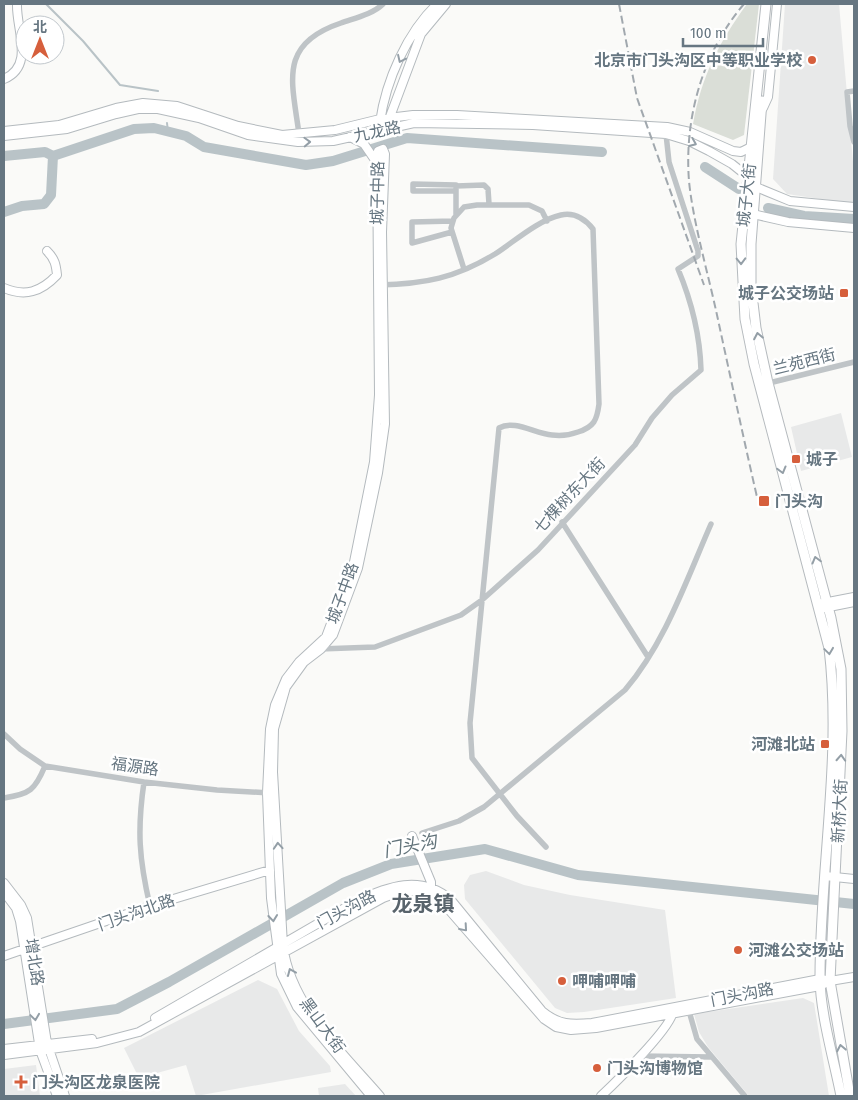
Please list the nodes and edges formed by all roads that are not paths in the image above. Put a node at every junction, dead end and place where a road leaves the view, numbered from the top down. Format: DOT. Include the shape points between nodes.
graph roads {
  1 [pos="17,4"];
  2 [pos="383,4"];
  3 [pos="437,4"];
  4 [pos="446,4"];
  5 [pos="762,4"];
  6 [pos="766,4"];
  7 [pos="772,4"];
  8 [pos="777,4"];
  9 [pos="4,79"];
  10 [pos="854,91"];
  11 [pos="759,109"];
  12 [pos="389,118"];
  13 [pos="380,119"];
  14 [pos="853,127"];
  15 [pos="383,129"];
  16 [pos="4,131"];
  17 [pos="300,134"];
  18 [pos="666,134"];
  19 [pos="4,136"];
  20 [pos="350,137"];
  21 [pos="854,142"];
  22 [pos="751,147"];
  23 [pos="377,162"];
  24 [pos="747,176"];
  25 [pos="756,187"];
  26 [pos="456,188"];
  27 [pos="456,204"];
  28 [pos="489,204"];
  29 [pos="476,205"];
  30 [pos="854,207"];
  31 [pos="753,214"];
  32 [pos="455,218"];
  33 [pos="547,221"];
  34 [pos="854,228"];
  35 [pos="452,232"];
  36 [pos="47,251"];
  37 [pos="464,269"];
  38 [pos="381,284"];
  39 [pos="4,288"];
  40 [pos="854,362"];
  41 [pos="764,384"];
  42 [pos="562,522"];
  43 [pos="711,524"];
  44 [pos="854,597"];
  45 [pos="482,600"];
  46 [pos="854,602"];
  47 [pos="823,606"];
  48 [pos="318,649"];
  49 [pos="648,657"];
  50 [pos="4,734"];
  51 [pos="45,766"];
  52 [pos="144,782"];
  53 [pos="271,793"];
  54 [pos="499,793"];
  55 [pos="4,798"];
  56 [pos="422,833"];
  57 [pos="412,836"];
  58 [pos="546,847"];
  59 [pos="270,870"];
  60 [pos="824,876"];
  61 [pos="835,878"];
  62 [pos="854,880"];
  63 [pos="4,883"];
  64 [pos="431,890"];
  65 [pos="4,892"];
  66 [pos="150,906"];
  67 [pos="29,948"];
  68 [pos="280,950"];
  69 [pos="4,956"];
  70 [pos="854,977"];
  71 [pos="820,982"];
  72 [pos="830,982"];
  73 [pos="673,1010"];
  74 [pos="689,1011"];
  75 [pos="44,1046"];
  76 [pos="4,1049"];
  77 [pos="4,1055"];
  78 [pos="640,1056"];
  79 [pos="711,1057"];
  80 [pos="58,1096"];
  81 [pos="65,1096"];
  82 [pos="371,1096"];
  83 [pos="380,1096"];
  84 [pos="601,1096"];
  85 [pos="745,1096"];
  86 [pos="841,1096"];
  87 [pos="850,1096"];
  1 -- 9 [label="main road" via="22,58 18,68"];
  2 -- 17 [label="street" via="372,12 325,29 304,44 294,62 291,77"];
  3 -- 13 [label="main road, one-way" via="407,45"];
  4 -- 12 [label="main road" via="421,34"];
  5 -- 11 [label="main road" via="753,99"];
  6 -- 11 [label="main road, 城子大街"];
  7 -- 11 [label="main road, 城子大街"];
  8 -- 11 [label="main road" via="768,97"];
  10 -- 14 [label="street" via="848,92 850,126"];
  11 -- 22 [label="main road, 城子大街"];
  11 -- 25 [label="main road, 城子大街"];
  12 -- 13 [label="main road, 九龙路"];
  12 -- 15 [label="main road"];
  12 -- 22 [label="main road, 九龙路" via="457,115 667,127 690,132 733,151 741,152"];
  13 -- 15 [label="main road"];
  13 -- 17 [label="main road, 九龙路" via="335,130"];
  14 -- 21 [label="street"];
  15 -- 18 [label="main road, 九龙路" via="414,123 446,122"];
  15 -- 20 [label="main road, 九龙路"];
  16 -- 17 [label="main road, 九龙路" via="59,125 143,103 177,106 260,132"];
  18 -- 24 [label="main road, 九龙路, one-way" via="709,150"];
  18 -- 42 [label="street, 七棵树东大街" via="669,162 698,251 698,256 678,269 700,351 701,370 672,395 635,445"];
  19 -- 20 [label="main road, 九龙路, one-way" via="67,129 138,109 158,109 270,139 298,142"];
  20 -- 23 [label="main road" via="364,144"];
  22 -- 24 [label="main road, 城子大街"];
  23 -- 38 [label="main road, 城子中路"];
  23 -- 38 [label="main road, 城子中路" via="378,151 383,149"];
  24 -- 41 [label="main road, 城子大街, one-way" via="741,244 742,286 745,319"];
  25 -- 30 [label="main road" via="790,201"];
  25 -- 31 [label="main road, 城子大街"];
  26 -- 26 [label="street" via="413,184 413,191"];
  26 -- 27 [label="street"];
  26 -- 28 [label="street" via="484,186 488,188"];
  27 -- 29 [label="street"];
  27 -- 32 [label="street"];
  28 -- 29 [label="street"];
  28 -- 33 [label="street" via="536,206"];
  29 -- 32 [label="street" via="464,207"];
  31 -- 34 [label="main road" via="788,222"];
  41 -- 31 [label="main road, 城子大街, one-way" via="751,286"];
  32 -- 35 [label="street"];
  32 -- 35 [label="street" via="412,222 412,243"];
  33 -- 37 [label="street"];
  33 -- 45 [label="street" via="561,215 575,215 586,219 593,229 598,418 589,429 552,436 515,425 505,424 500,428"];
  35 -- 37 [label="street"];
  36 -- 39 [label="main road" via="56,265 57,275 51,282 24,294"];
  37 -- 38 [label="street" via="422,283"];
  38 -- 48 [label="main road, 城子中路" via="374,462 354,562 326,637"];
  40 -- 41 [label="street, 兰苑西街"];
  41 -- 47 [label="main road, 新桥大街"];
  42 -- 45 [label="street, 七棵树东大街" via="538,550"];
  42 -- 49 [label="street"];
  43 -- 49 [label="street" via="666,626"];
  44 -- 47 [label="main road"];
  45 -- 48 [label="street, 七棵树东大街" via="461,615 374,647"];
  45 -- 54 [label="street" via="470,745 472,758"];
  46 -- 47 [label="main road"];
  47 -- 60 [label="main road, 新桥大街, one-way" via="833,682"];
  61 -- 47 [label="main road, 新桥大街, one-way" via="842,690 838,648"];
  48 -- 53 [label="main road, 城子中路" via="299,662 286,679 275,705 270,729"];
  49 -- 54 [label="street" via="624,690"];
  50 -- 51 [label="street, 福源路"];
  51 -- 52 [label="street, 福源路"];
  51 -- 55 [label="street" via="30,792"];
  52 -- 53 [label="street, 福源路"];
  52 -- 66 [label="street" via="138,837"];
  53 -- 59 [label="main road, 城子中路"];
  68 -- 53 [label="main road, 城子中路, one-way" via="283,932"];
  54 -- 56 [label="street" via="484,807 460,821"];
  54 -- 58 [label="street"];
  57 -- 64 [label="main road"];
  59 -- 66 [label="main road, 门头沟北路"];
  59 -- 68 [label="main road, 城子中路, one-way" via="275,937"];
  60 -- 61 [label="main road"];
  60 -- 71 [label="main road, 新桥大街"];
  61 -- 62 [label="main road"];
  61 -- 72 [label="main road, 新桥大街"];
  63 -- 67 [label="main road, 增北路" via="27,918"];
  64 -- 68 [label="main road, 门头沟路" via="389,895"];
  64 -- 73 [label="main road, 门头沟路" via="531,1007 556,1027 571,1030 596,1028"];
  65 -- 67 [label="main road, 增北路" via="16,908"];
  66 -- 67 [label="main road, 门头沟北路"];
  67 -- 69 [label="main road, 门头沟北路"];
  67 -- 75 [label="main road, 增北路"];
  68 -- 75 [label="main road, 门头沟路" via="139,1032 97,1043"];
  68 -- 82 [label="main road, 黑山大街" via="281,974 297,1007"];
  83 -- 68 [label="main road, 黑山大街, one-way" via="306,1005"];
  70 -- 72 [label="main road, 门头沟路"];
  71 -- 72 [label="main road, 门头沟路"];
  71 -- 73 [label="main road, 门头沟路"];
  71 -- 74 [label="main road, 门头沟路"];
  71 -- 86 [label="main road, 新桥大街"];
  87 -- 72 [label="main road, 新桥大街, one-way"];
  73 -- 74 [label="main road, 门头沟路"];
  73 -- 78 [label="main road"];
  74 -- 79 [label="street" via="697,1038"];
  75 -- 76 [label="main road, 门头沟路"];
  75 -- 77 [label="main road, 门头沟路"];
  75 -- 80 [label="main road"];
  75 -- 81 [label="main road"];
  78 -- 79 [label="street"];
  78 -- 84 [label="main road"];
  79 -- 85 [label="street"];
}
